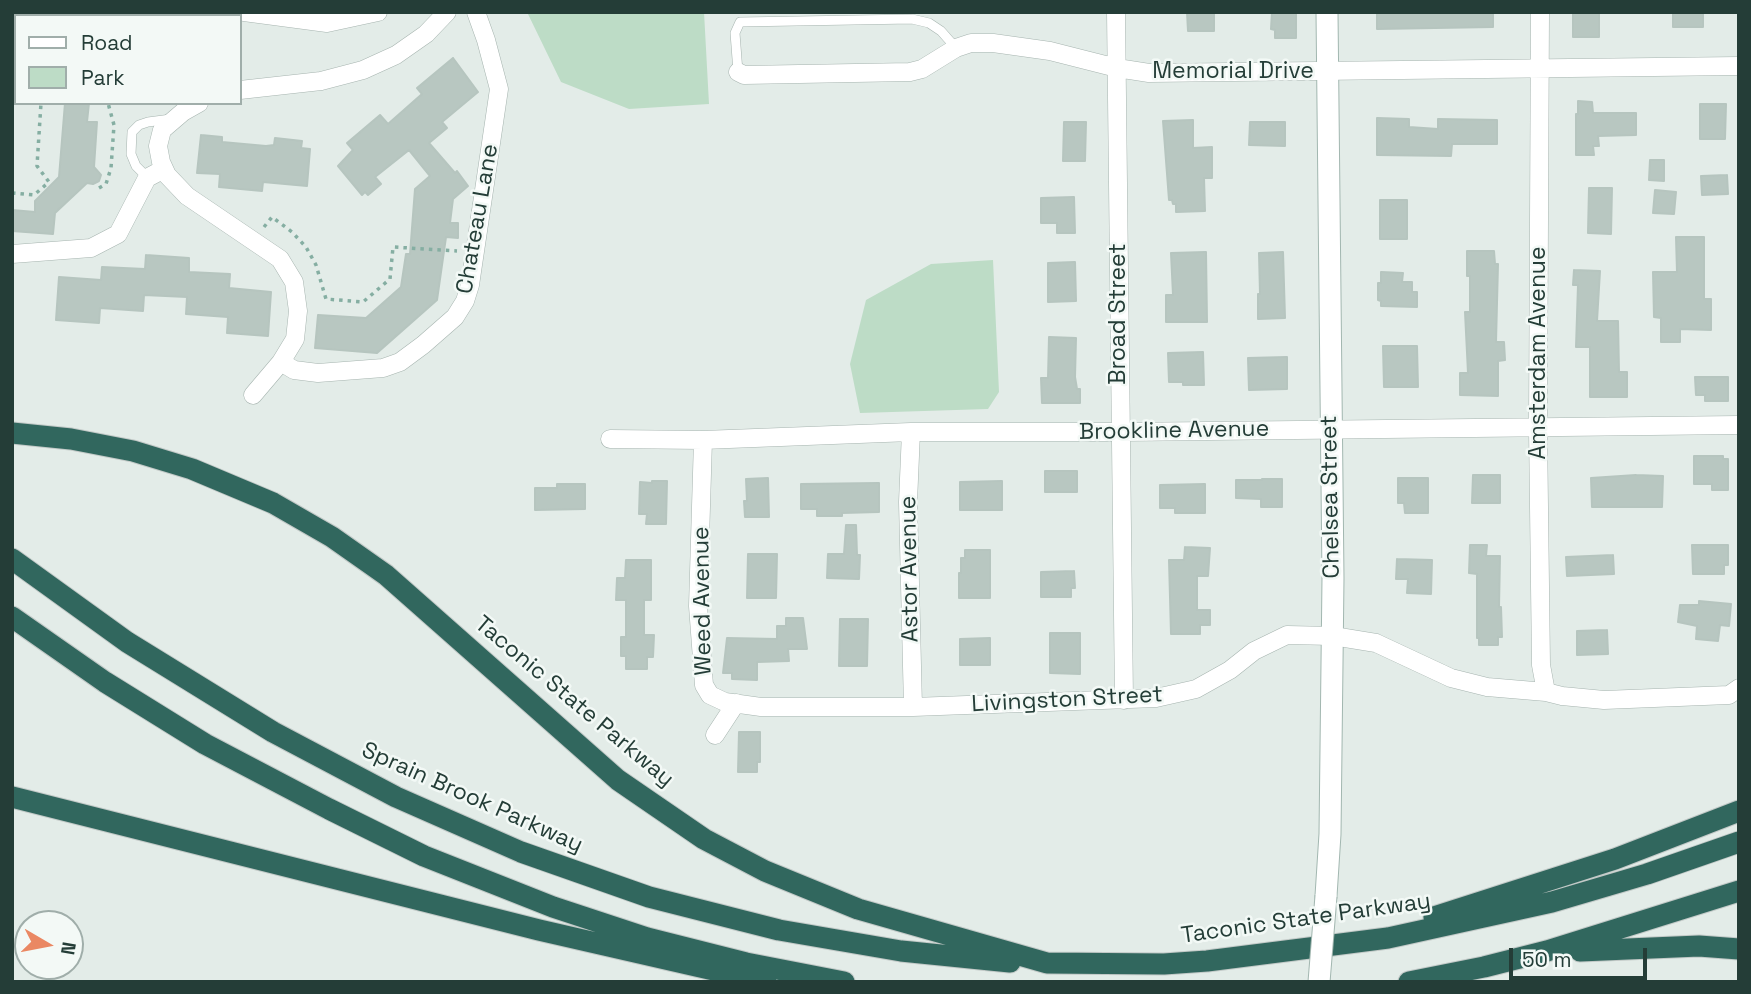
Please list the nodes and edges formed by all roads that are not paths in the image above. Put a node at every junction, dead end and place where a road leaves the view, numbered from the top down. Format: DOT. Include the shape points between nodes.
graph roads {
  1 [pos="244,12"];
  2 [pos="378,12"];
  3 [pos="447,12"];
  4 [pos="476,12"];
  5 [pos="1116,12"];
  6 [pos="1327,12"];
  7 [pos="1540,12"];
  8 [pos="956,48"];
  9 [pos="1739,66"];
  10 [pos="1117,68"];
  11 [pos="1540,68"];
  12 [pos="1328,71"];
  13 [pos="738,72"];
  14 [pos="242,90"];
  15 [pos="196,105"];
  16 [pos="176,119"];
  17 [pos="164,169"];
  18 [pos="148,178"];
  19 [pos="12,254"];
  20 [pos="281,362"];
  21 [pos="253,395"];
  22 [pos="1739,425"];
  23 [pos="1538,428"];
  24 [pos="1330,429"];
  25 [pos="911,432"];
  26 [pos="1120,432"];
  27 [pos="12,433"];
  28 [pos="610,439"];
  29 [pos="703,440"];
  30 [pos="12,559"];
  31 [pos="12,617"];
  32 [pos="1333,636"];
  33 [pos="1739,688"];
  34 [pos="1546,692"];
  35 [pos="1124,700"];
  36 [pos="736,703"];
  37 [pos="913,707"];
  38 [pos="715,735"];
  39 [pos="12,797"];
  40 [pos="1739,811"];
  41 [pos="1739,842"];
  42 [pos="1739,891"];
  43 [pos="1345,945"];
  44 [pos="1739,949"];
  45 [pos="1543,953"];
  46 [pos="1047,963"];
  47 [pos="766,982"];
  48 [pos="844,982"];
  49 [pos="1320,982"];
  50 [pos="1409,982"];
  1 -- 2 [label="street" via="327,23"];
  3 -- 14 [label="street" via="396,55 363,70 321,81"];
  4 -- 20 [label="street, Chateau Lane" via="499,89 465,302 423,345 383,368 318,373 294,370"];
  5 -- 10 [label="street, Broad Street"];
  6 -- 12 [label="street, Chelsea Street"];
  7 -- 11 [label="street, Amsterdam Avenue"];
  8 -- 10 [label="street, Memorial Drive" via="993,43"];
  8 -- 13 [label="street, Memorial Drive" via="910,72"];
  8 -- 13 [label="lane" via="929,23 912,19 740,22 735,33"];
  9 -- 11 [label="street, Memorial Drive"];
  10 -- 12 [label="street, Memorial Drive" via="1149,73"];
  10 -- 26 [label="street, Broad Street"];
  11 -- 12 [label="street, Memorial Drive"];
  11 -- 23 [label="street, Amsterdam Avenue"];
  12 -- 24 [label="street, Chelsea Street"];
  15 -- 16 [label="street"];
  16 -- 17 [label="street" via="162,130 158,146"];
  16 -- 18 [label="lane" via="148,122 132,132 131,154"];
  17 -- 18 [label="street"];
  17 -- 20 [label="street" via="187,196 280,258 294,282 298,311 295,339"];
  18 -- 19 [label="street" via="118,234 91,248"];
  20 -- 21 [label="street"];
  22 -- 23 [label="street, Brookline Avenue"];
  23 -- 24 [label="street, Brookline Avenue"];
  23 -- 34 [label="street, Amsterdam Avenue" via="1541,665"];
  24 -- 26 [label="street, Brookline Avenue"];
  24 -- 32 [label="street, Chelsea Street"];
  25 -- 26 [label="street, Brookline Avenue"];
  25 -- 29 [label="street, Brookline Avenue"];
  25 -- 37 [label="street, Astor Avenue" via="908,502"];
  26 -- 35 [label="street, Broad Street"];
  27 -- 46 [label="highway, Taconic State Parkway" via="133,451 192,469 273,503 386,575 601,766 704,839 765,871 858,909"];
  28 -- 29 [label="street, Brookline Avenue"];
  29 -- 36 [label="street, Weed Avenue" via="698,606 704,685 710,695"];
  30 -- 46 [label="highway, Sprain Brook Parkway" via="127,642 264,727 396,797 532,856 682,906 811,937 935,955"];
  31 -- 48 [label="highway" via="205,744 425,856 552,907 637,934"];
  32 -- 34 [label="street, Livingston Street" via="1376,643 1451,678 1487,687"];
  32 -- 35 [label="street, Livingston Street" via="1287,635 1196,689"];
  32 -- 49 [label="street, Chelsea Street, bridge" via="1330,834"];
  33 -- 34 [label="street, Livingston Street" via="1729,695 1604,700"];
  35 -- 37 [label="street, Livingston Street"];
  36 -- 37 [label="street, Livingston Street"];
  36 -- 38 [label="street, Weed Avenue"];
  39 -- 47 [label="highway" via="539,930"];
  40 -- 43 [label="highway" via="1615,859"];
  41 -- 43 [label="highway, Taconic State Parkway" via="1552,902"];
  42 -- 45 [label="highway"];
  43 -- 46 [label="highway, Taconic State Parkway" via="1207,961"];
  44 -- 45 [label="highway" via="1699,946"];
  45 -- 50 [label="highway"];
}
